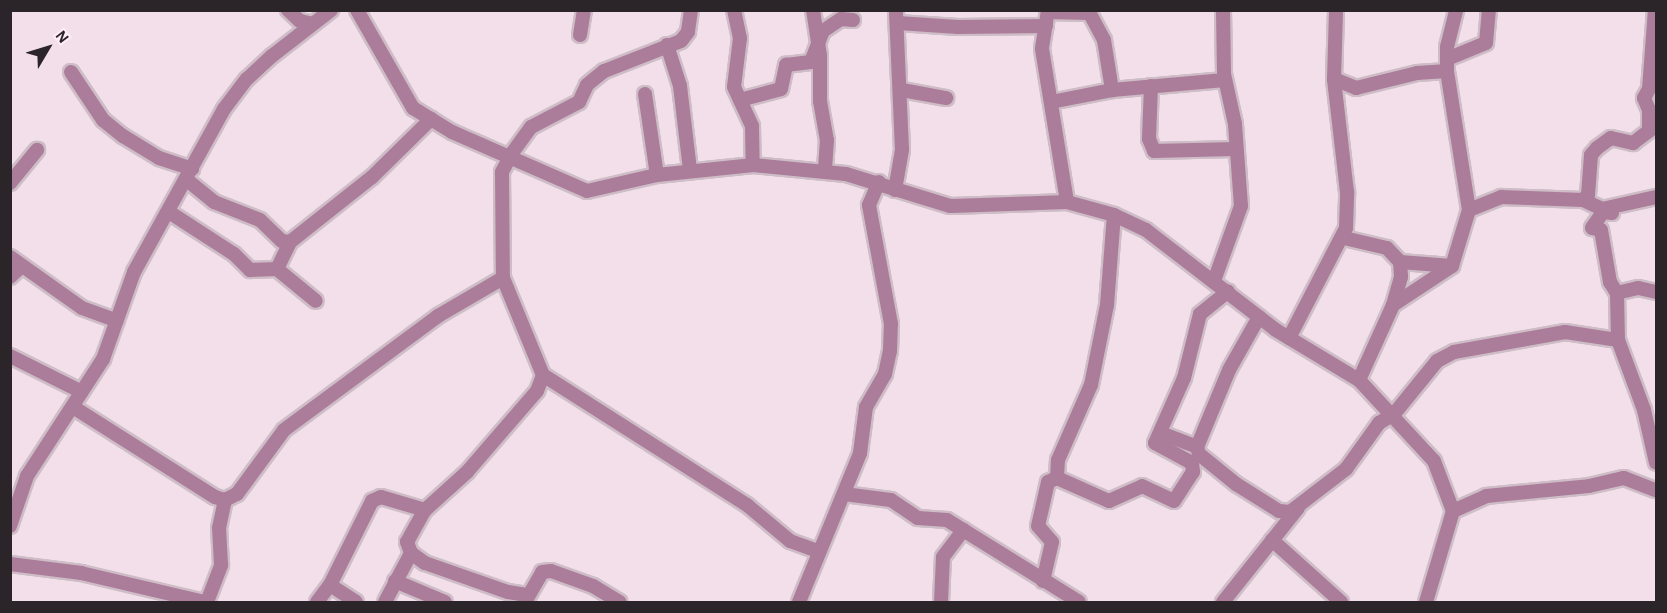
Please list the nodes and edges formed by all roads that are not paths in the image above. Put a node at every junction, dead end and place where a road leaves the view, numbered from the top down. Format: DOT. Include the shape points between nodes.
graph roads {
  1 [pos="288,10"];
  2 [pos="331,10"];
  3 [pos="357,10"];
  4 [pos="584,10"];
  5 [pos="691,10"];
  6 [pos="734,10"];
  7 [pos="813,10"];
  8 [pos="1223,10"];
  9 [pos="1336,10"];
  10 [pos="1456,10"];
  11 [pos="1490,10"];
  12 [pos="1655,10"];
  13 [pos="1088,12"];
  14 [pos="1047,16"];
  15 [pos="897,17"];
  16 [pos="853,20"];
  17 [pos="313,24"];
  18 [pos="580,35"];
  19 [pos="818,41"];
  20 [pos="667,45"];
  21 [pos="1650,46"];
  22 [pos="1656,61"];
  23 [pos="1447,65"];
  24 [pos="71,72"];
  25 [pos="1334,79"];
  26 [pos="1226,80"];
  27 [pos="1151,86"];
  28 [pos="902,90"];
  29 [pos="1112,90"];
  30 [pos="645,94"];
  31 [pos="946,98"];
  32 [pos="740,100"];
  33 [pos="1051,102"];
  34 [pos="431,119"];
  35 [pos="1235,149"];
  36 [pos="37,150"];
  37 [pos="511,155"];
  38 [pos="753,165"];
  39 [pos="690,170"];
  40 [pos="825,172"];
  41 [pos="190,175"];
  42 [pos="657,175"];
  43 [pos="879,182"];
  44 [pos="10,183"];
  45 [pos="895,190"];
  46 [pos="1656,196"];
  47 [pos="1583,200"];
  48 [pos="1067,202"];
  49 [pos="1630,205"];
  50 [pos="1469,210"];
  51 [pos="169,212"];
  52 [pos="1114,215"];
  53 [pos="1344,238"];
  54 [pos="290,242"];
  55 [pos="16,262"];
  56 [pos="1400,262"];
  57 [pos="1452,266"];
  58 [pos="277,269"];
  59 [pos="10,278"];
  60 [pos="503,278"];
  61 [pos="1214,281"];
  62 [pos="1228,291"];
  63 [pos="1656,292"];
  64 [pos="1617,293"];
  65 [pos="316,301"];
  66 [pos="1393,305"];
  67 [pos="1259,317"];
  68 [pos="117,321"];
  69 [pos="1289,338"];
  70 [pos="1618,340"];
  71 [pos="10,356"];
  72 [pos="548,379"];
  73 [pos="1359,380"];
  74 [pos="82,392"];
  75 [pos="73,407"];
  76 [pos="1394,414"];
  77 [pos="1161,433"];
  78 [pos="1197,447"];
  79 [pos="1656,463"];
  80 [pos="1057,478"];
  81 [pos="10,480"];
  82 [pos="24,486"];
  83 [pos="1656,490"];
  84 [pos="844,494"];
  85 [pos="225,500"];
  86 [pos="1299,507"];
  87 [pos="425,510"];
  88 [pos="1453,511"];
  89 [pos="10,526"];
  90 [pos="963,530"];
  91 [pos="1272,540"];
  92 [pos="409,548"];
  93 [pos="817,551"];
  94 [pos="10,564"];
  95 [pos="395,581"];
  96 [pos="1043,581"];
  97 [pos="330,585"];
  98 [pos="526,598"];
  99 [pos="185,600"];
  100 [pos="206,603"];
  101 [pos="317,603"];
  102 [pos="356,603"];
  103 [pos="385,603"];
  104 [pos="445,603"];
  105 [pos="620,603"];
  106 [pos="799,603"];
  107 [pos="941,603"];
  108 [pos="1079,603"];
  109 [pos="1223,603"];
  110 [pos="1341,603"];
  111 [pos="1426,603"];
  1 -- 17 [label="street" via="300,21"];
  2 -- 17 [label="street"];
  3 -- 34 [label="street" via="398,87 413,108"];
  4 -- 18 [label="street"];
  5 -- 20 [label="street" via="688,32 681,41"];
  6 -- 32 [label="street" via="740,38 734,87"];
  7 -- 19 [label="street"];
  8 -- 26 [label="street"];
  9 -- 25 [label="street"];
  10 -- 23 [label="street"];
  11 -- 23 [label="street" via="1486,43"];
  12 -- 21 [label="street"];
  13 -- 14 [label="street"];
  13 -- 29 [label="street" via="1104,40"];
  14 -- 15 [label="street" via="958,27"];
  14 -- 33 [label="street" via="1042,49"];
  15 -- 28 [label="street"];
  16 -- 19 [label="street" via="832,23"];
  17 -- 41 [label="street" via="247,79 225,110"];
  19 -- 32 [label="street" via="811,62 786,65 781,89"];
  19 -- 40 [label="street" via="820,101 827,140"];
  20 -- 37 [label="street" via="604,72 587,85 579,102 531,127"];
  20 -- 39 [label="street" via="680,86"];
  21 -- 22 [label="street"];
  21 -- 47 [label="street" via="1649,89 1644,98 1649,110 1649,131 1633,143 1611,138 1597,148 1591,155 1588,195"];
  23 -- 25 [label="street" via="1356,88"];
  23 -- 50 [label="street"];
  24 -- 41 [label="street" via="103,120"];
  25 -- 53 [label="street" via="1347,192"];
  26 -- 27 [label="street"];
  26 -- 35 [label="street" via="1235,124"];
  27 -- 29 [label="street"];
  27 -- 35 [label="street" via="1149,139 1154,151"];
  28 -- 31 [label="street"];
  28 -- 45 [label="street" via="902,150"];
  29 -- 33 [label="street"];
  30 -- 42 [label="street"];
  32 -- 38 [label="street" via="752,126"];
  33 -- 48 [label="street"];
  34 -- 37 [label="street"];
  34 -- 54 [label="street" via="372,177"];
  35 -- 61 [label="street" via="1241,206"];
  36 -- 44 [label="street"];
  37 -- 42 [label="street" via="587,191"];
  37 -- 60 [label="street" via="502,172"];
  38 -- 39 [label="street"];
  38 -- 40 [label="street"];
  39 -- 42 [label="street"];
  40 -- 43 [label="street"];
  41 -- 51 [label="street"];
  41 -- 54 [label="street" via="214,202 260,220 282,241"];
  43 -- 45 [label="street"];
  43 -- 84 [label="street" via="869,205 891,324 890,351 885,374 866,407 860,453"];
  45 -- 48 [label="street" via="950,206"];
  46 -- 49 [label="street"];
  47 -- 49 [label="street" via="1602,209"];
  47 -- 50 [label="street" via="1501,197"];
  48 -- 52 [label="street"];
  49 -- 64 [label="street" via="1611,214 1603,212 1592,228 1600,230 1610,282"];
  50 -- 57 [label="street"];
  51 -- 58 [label="street" via="234,254 250,270"];
  51 -- 68 [label="street" via="134,272"];
  52 -- 61 [label="street" via="1146,230"];
  52 -- 80 [label="street" via="1107,305 1091,385 1058,460"];
  53 -- 56 [label="street" via="1388,248"];
  53 -- 69 [label="street"];
  54 -- 58 [label="street"];
  55 -- 59 [label="street"];
  55 -- 68 [label="street" via="82,308"];
  56 -- 57 [label="street"];
  56 -- 66 [label="street" via="1401,277"];
  57 -- 66 [label="street"];
  58 -- 65 [label="street"];
  60 -- 72 [label="street"];
  60 -- 85 [label="street" via="438,316 284,430 237,494"];
  61 -- 62 [label="street"];
  62 -- 67 [label="street"];
  62 -- 77 [label="street" via="1200,314 1184,378"];
  63 -- 64 [label="street" via="1638,288"];
  64 -- 70 [label="street"];
  66 -- 73 [label="street"];
  67 -- 69 [label="street"];
  67 -- 78 [label="street" via="1229,370"];
  68 -- 74 [label="street" via="103,359"];
  69 -- 73 [label="street"];
  70 -- 76 [label="street" via="1564,332 1454,352 1437,362"];
  70 -- 79 [label="street" via="1644,410"];
  71 -- 74 [label="street"];
  72 -- 87 [label="street" via="467,471"];
  72 -- 93 [label="street" via="747,505 790,541"];
  73 -- 76 [label="street"];
  74 -- 75 [label="street"];
  75 -- 82 [label="street"];
  75 -- 85 [label="street"];
  76 -- 86 [label="street" via="1371,431 1346,469"];
  76 -- 88 [label="street" via="1434,461"];
  77 -- 78 [label="street"];
  77 -- 80 [label="street" via="1155,443 1192,463 1193,472 1174,501 1142,486 1109,501"];
  78 -- 86 [label="street" via="1199,454 1236,484 1279,511 1290,513"];
  80 -- 96 [label="street" via="1048,482 1038,526 1052,542"];
  81 -- 82 [label="street"];
  82 -- 89 [label="street"];
  83 -- 88 [label="street" via="1624,478 1589,486 1486,495"];
  84 -- 90 [label="street" via="891,500 918,518 947,520"];
  84 -- 93 [label="street"];
  85 -- 100 [label="street" via="219,528 221,565"];
  86 -- 91 [label="street"];
  87 -- 92 [label="street"];
  87 -- 97 [label="street" via="381,497 372,501"];
  88 -- 111 [label="street"];
  90 -- 96 [label="street"];
  90 -- 107 [label="street" via="943,557"];
  91 -- 109 [label="street"];
  91 -- 110 [label="street"];
  92 -- 95 [label="street"];
  92 -- 98 [label="street" via="425,563"];
  93 -- 106 [label="street"];
  94 -- 99 [label="street" via="48,566"];
  95 -- 103 [label="street"];
  95 -- 104 [label="street"];
  96 -- 108 [label="street"];
  97 -- 101 [label="street"];
  97 -- 102 [label="street"];
  98 -- 105 [label="street" via="542,572 551,571 593,586"];
  99 -- 100 [label="street"];
}
